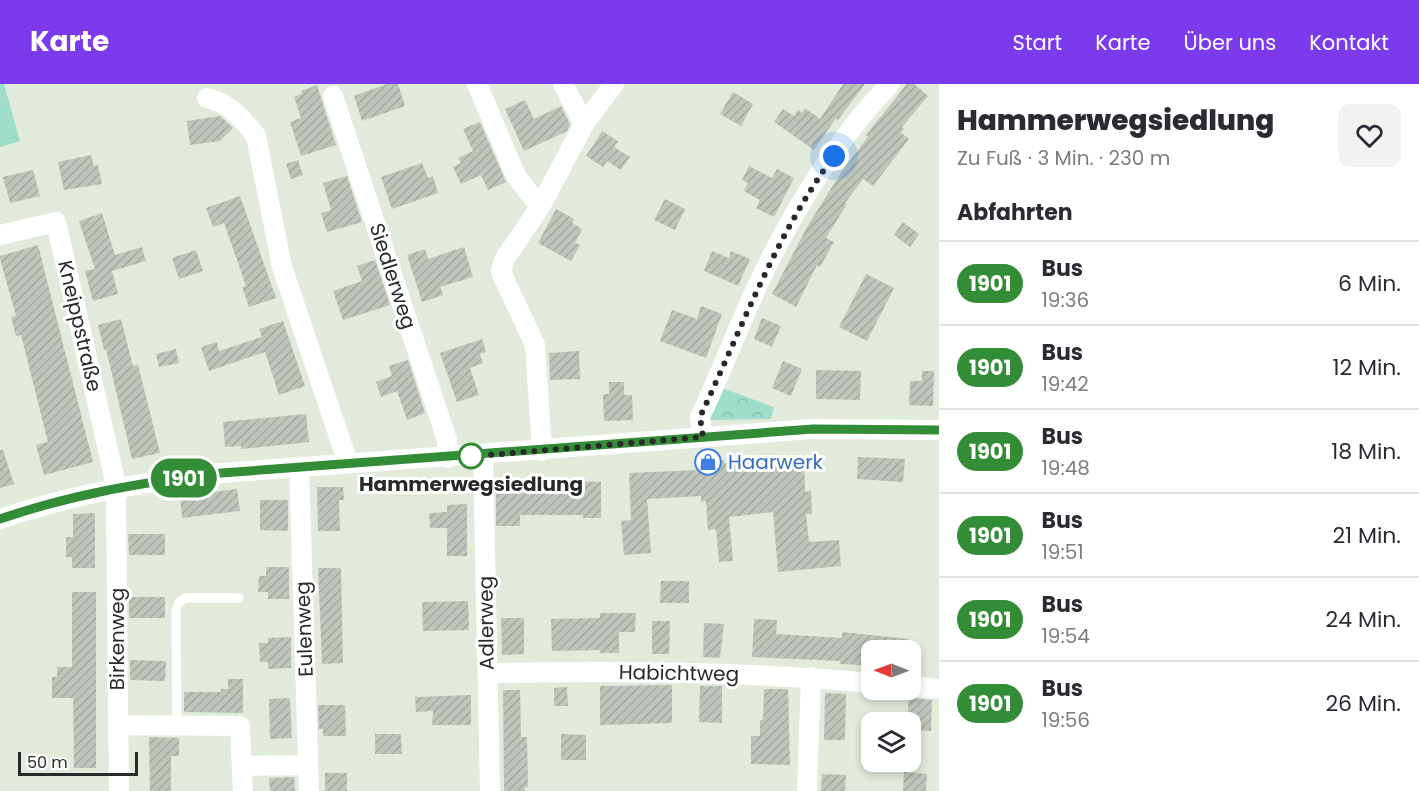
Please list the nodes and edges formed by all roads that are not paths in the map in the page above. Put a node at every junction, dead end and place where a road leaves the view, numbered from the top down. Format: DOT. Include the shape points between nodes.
graph roads {
  1 [pos="477,84"];
  2 [pos="562,84"];
  3 [pos="614,84"];
  4 [pos="890,84"];
  5 [pos="333,96"];
  6 [pos="207,98"];
  7 [pos="584,124"];
  8 [pos="540,207"];
  9 [pos="0,235"];
  10 [pos="939,430"];
  11 [pos="703,437"];
  12 [pos="542,451"];
  13 [pos="483,456"];
  14 [pos="448,458"];
  15 [pos="348,463"];
  16 [pos="299,467"];
  17 [pos="116,486"];
  18 [pos="0,519"];
  19 [pos="238,598"];
  20 [pos="487,673"];
  21 [pos="811,677"];
  22 [pos="861,681"];
  23 [pos="921,687"];
  24 [pos="939,689"];
  25 [pos="118,724"];
  26 [pos="177,724"];
  27 [pos="308,765"];
  28 [pos="242,766"];
  29 [pos="119,791"];
  30 [pos="243,791"];
  31 [pos="309,791"];
  32 [pos="490,791"];
  33 [pos="807,791"];
  1 -- 8 [label="street" via="516,176"];
  2 -- 7 [label="street"];
  3 -- 7 [label="street"];
  4 -- 11 [label="street" via="806,193 766,266 700,417"];
  5 -- 14 [label="street, Siedlerweg" via="447,440"];
  6 -- 15 [label="street" via="220,101 256,136 282,267"];
  7 -- 8 [label="street"];
  8 -- 12 [label="street" via="504,261 501,272 535,345"];
  9 -- 17 [label="street, Kneippstraße" via="56,222"];
  10 -- 11 [label="street" via="813,429"];
  11 -- 12 [label="street"];
  12 -- 13 [label="street"];
  13 -- 14 [label="street"];
  13 -- 20 [label="street, Adlerweg"];
  14 -- 15 [label="street"];
  15 -- 16 [label="street"];
  16 -- 17 [label="street"];
  16 -- 27 [label="street, Eulenweg"];
  17 -- 18 [label="street" via="52,501"];
  17 -- 25 [label="street, Birkenweg"];
  19 -- 26 [label="lane" via="186,598 179,602"];
  20 -- 21 [label="street, Habichtweg" via="639,671"];
  20 -- 32 [label="street, Adlerweg"];
  21 -- 22 [label="street, Habichtweg"];
  21 -- 33 [label="street"];
  23 -- 24 [label="street"];
  25 -- 26 [label="street"];
  25 -- 29 [label="street, Birkenweg"];
  26 -- 28 [label="street" via="240,726"];
  27 -- 28 [label="street"];
  27 -- 31 [label="street, Eulenweg"];
  28 -- 30 [label="street"];
}
